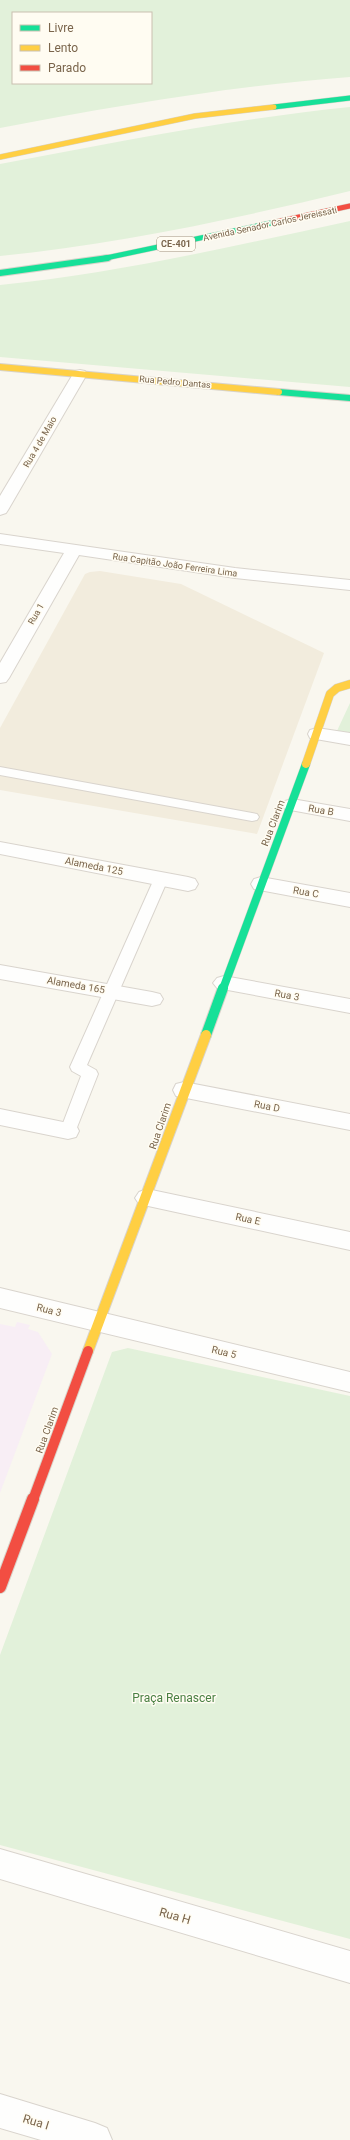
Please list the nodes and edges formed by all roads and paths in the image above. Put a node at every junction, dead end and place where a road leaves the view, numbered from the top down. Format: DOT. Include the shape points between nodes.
graph roads {
  1 [pos="350,98"];
  2 [pos="0,157"];
  3 [pos="350,206"];
  4 [pos="0,273"];
  5 [pos="0,367"];
  6 [pos="80,374"];
  7 [pos="350,398"];
  8 [pos="0,510"];
  9 [pos="0,540"];
  10 [pos="73,551"];
  11 [pos="350,585"];
  12 [pos="0,678"];
  13 [pos="350,684"];
  14 [pos="318,734"];
  15 [pos="350,739"];
  16 [pos="0,771"];
  17 [pos="292,805"];
  18 [pos="350,815"];
  19 [pos="252,817"];
  20 [pos="0,848"];
  21 [pos="161,879"];
  22 [pos="188,884"];
  23 [pos="261,884"];
  24 [pos="350,900"];
  25 [pos="0,972"];
  26 [pos="224,983"];
  27 [pos="111,992"];
  28 [pos="152,999"];
  29 [pos="350,1006"];
  30 [pos="184,1090"];
  31 [pos="0,1117"];
  32 [pos="350,1122"];
  33 [pos="68,1131"];
  34 [pos="146,1198"];
  35 [pos="350,1241"];
  36 [pos="0,1298"];
  37 [pos="98,1323"];
  38 [pos="350,1382"];
  39 [pos="0,1587"];
  40 [pos="0,1864"];
  41 [pos="350,1967"];
  42 [pos="0,2112"];
  43 [pos="96,2140"];
  1 -- 2 [label="main road" via="195,116"];
  3 -- 4 [label="main road, Avenida Senador Carlos Jereissati / CE-401" via="119,256"];
  5 -- 6 [label="main road, Rua Pedro Dantas"];
  6 -- 7 [label="main road, Rua Pedro Dantas"];
  6 -- 8 [label="street, Rua 4 de Maio"];
  9 -- 10 [label="street, Rua Capitão João Ferreira Lima"];
  10 -- 11 [label="street, Rua Capitão João Ferreira Lima" via="235,573"];
  10 -- 12 [label="street, Rua 1"];
  13 -- 14 [label="main road, Rua Clarim" via="337,688 330,694"];
  14 -- 15 [label="street"];
  14 -- 17 [label="main road, Rua Clarim"];
  16 -- 19 [label="lane"];
  17 -- 18 [label="street, Rua B"];
  17 -- 23 [label="main road, Rua Clarim"];
  20 -- 21 [label="street, Alameda 125"];
  21 -- 22 [label="street, Alameda 125"];
  21 -- 27 [label="lane"];
  23 -- 24 [label="street, Rua C"];
  23 -- 26 [label="main road, Rua Clarim"];
  25 -- 27 [label="street, Alameda 165"];
  26 -- 29 [label="street, Rua 3"];
  26 -- 30 [label="main road, Rua Clarim"];
  27 -- 28 [label="street, Alameda 165"];
  27 -- 33 [label="lane" via="78,1067 90,1074"];
  30 -- 32 [label="street, Rua D"];
  30 -- 34 [label="main road, Rua Clarim"];
  31 -- 33 [label="street"];
  34 -- 35 [label="street, Rua E"];
  34 -- 37 [label="main road, Rua Clarim"];
  36 -- 37 [label="street, Rua 3"];
  37 -- 38 [label="street, Rua 5"];
  37 -- 39 [label="main road, Rua Clarim"];
  40 -- 41 [label="street, Rua H"];
  42 -- 43 [label="street, Rua I"];
}
